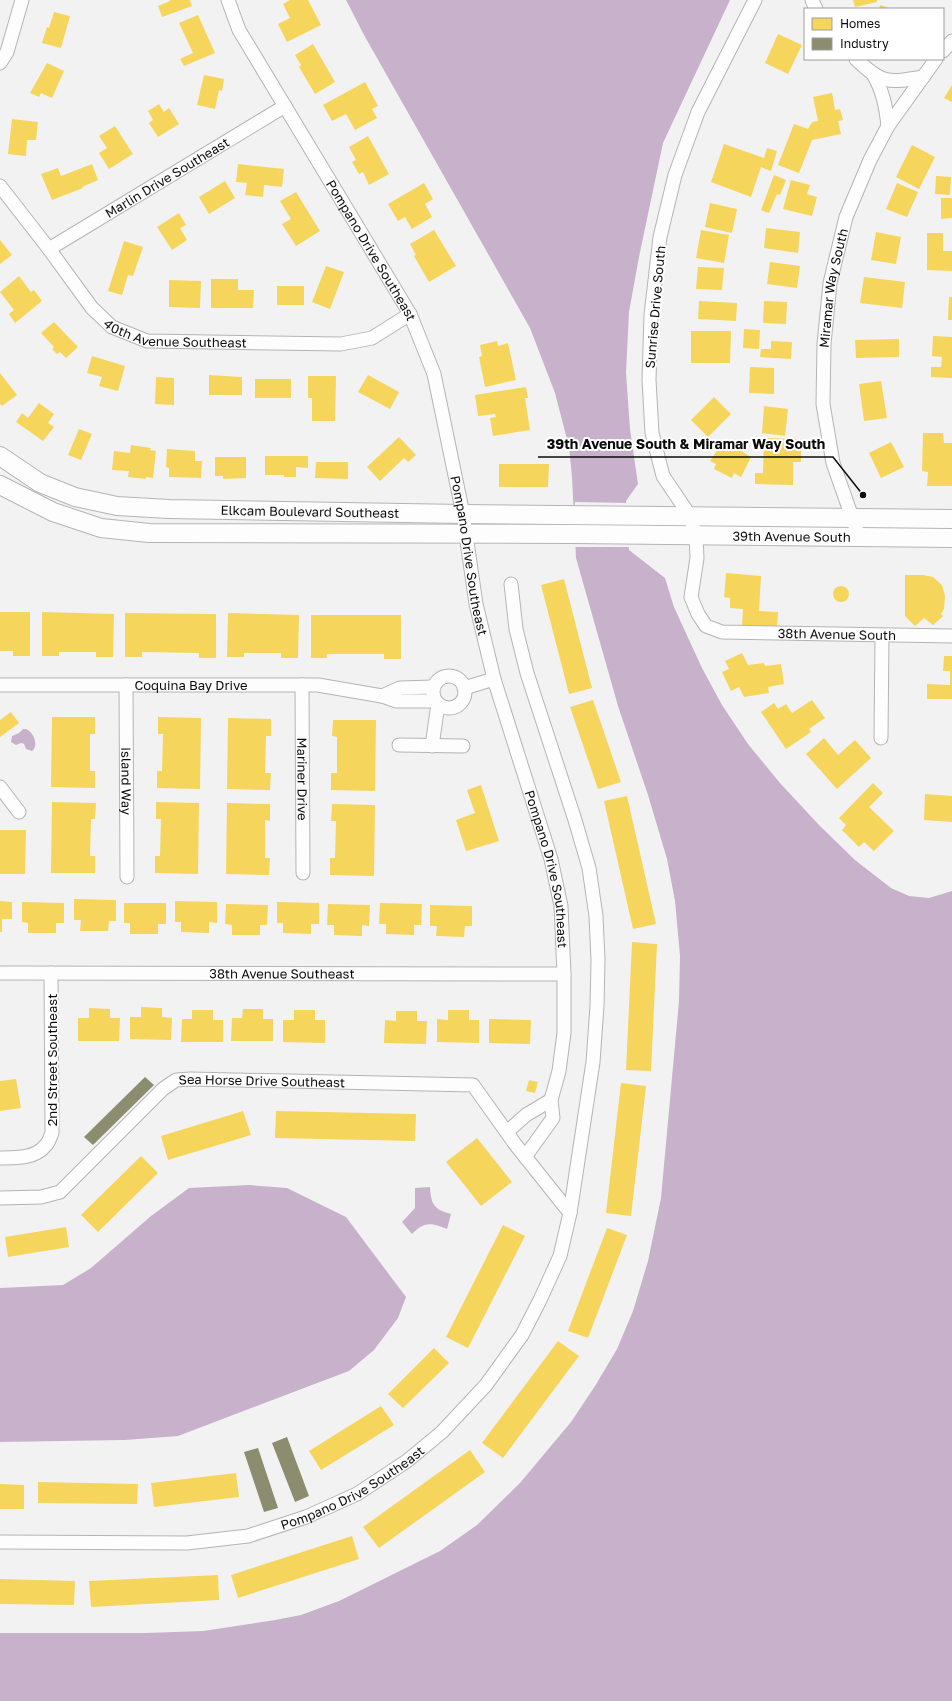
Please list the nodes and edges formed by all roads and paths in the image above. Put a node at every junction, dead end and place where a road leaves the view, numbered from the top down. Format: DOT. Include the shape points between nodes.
graph roads {
  1 [pos="22,0"];
  2 [pos="228,0"];
  3 [pos="755,0"];
  4 [pos="952,41"];
  5 [pos="944,50"];
  6 [pos="857,60"];
  7 [pos="935,60"];
  8 [pos="0,63"];
  9 [pos="873,74"];
  10 [pos="923,77"];
  11 [pos="285,106"];
  12 [pos="888,126"];
  13 [pos="0,186"];
  14 [pos="49,249"];
  15 [pos="410,314"];
  16 [pos="0,456"];
  17 [pos="40,482"];
  18 [pos="0,485"];
  19 [pos="30,501"];
  20 [pos="282,511"];
  21 [pos="463,514"];
  22 [pos="631,516"];
  23 [pos="690,516"];
  24 [pos="852,517"];
  25 [pos="952,519"];
  26 [pos="282,534"];
  27 [pos="467,534"];
  28 [pos="631,535"];
  29 [pos="696,536"];
  30 [pos="859,537"];
  31 [pos="952,538"];
  32 [pos="511,584"];
  33 [pos="722,632"];
  34 [pos="882,635"];
  35 [pos="952,636"];
  36 [pos="494,679"];
  37 [pos="0,685"];
  38 [pos="126,685"];
  39 [pos="302,685"];
  40 [pos="433,688"];
  41 [pos="464,688"];
  42 [pos="382,696"];
  43 [pos="437,702"];
  44 [pos="881,738"];
  45 [pos="399,745"];
  46 [pos="432,746"];
  47 [pos="463,746"];
  48 [pos="0,787"];
  49 [pos="19,812"];
  50 [pos="303,873"];
  51 [pos="126,877"];
  52 [pos="0,973"];
  53 [pos="51,974"];
  54 [pos="564,974"];
  55 [pos="551,1100"];
  56 [pos="507,1132"];
  57 [pos="526,1157"];
  58 [pos="0,1158"];
  59 [pos="0,1198"];
  60 [pos="570,1213"];
  61 [pos="0,1542"];
  1 -- 8 [label="street" via="6,52"];
  2 -- 11 [label="street, Pompano Drive Southeast" via="239,30"];
  3 -- 23 [label="street, Sunrise Drive South" via="698,112 675,175 660,237 651,315 649,373 652,433 663,476"];
  4 -- 5 [label="street"];
  6 -- 9 [label="street"];
  7 -- 10 [label="street, Miramar Way South"];
  9 -- 10 [label="street" via="889,82"];
  9 -- 12 [label="street" via="881,87"];
  10 -- 12 [label="street, Miramar Way South"];
  11 -- 14 [label="street, Marlin Drive Southeast"];
  11 -- 15 [label="street, Pompano Drive Southeast"];
  12 -- 24 [label="street, Miramar Way South" via="870,160 846,217 830,283 824,336 823,404 833,463"];
  13 -- 14 [label="street, 40th Avenue Southeast"];
  14 -- 15 [label="street, 40th Avenue Southeast" via="92,308 112,327 147,341 341,344 372,338"];
  15 -- 21 [label="street, Pompano Drive Southeast" via="434,374"];
  16 -- 17 [label="street, Elkcam Boulevard Southeast"];
  17 -- 19 [label="street"];
  17 -- 20 [label="street, Elkcam Boulevard Southeast" via="75,497 117,506"];
  18 -- 19 [label="street, Elkcam Boulevard Southeast"];
  19 -- 26 [label="street, Elkcam Boulevard Southeast" via="53,512 101,528 149,533"];
  20 -- 21 [label="street, Elkcam Boulevard Southeast"];
  20 -- 26 [label="street"];
  21 -- 22 [label="street, Elkcam Boulevard Southeast"];
  21 -- 27 [label="street, Pompano Drive Southeast"];
  22 -- 23 [label="street, 39th Avenue South"];
  23 -- 24 [label="street, 39th Avenue South"];
  23 -- 29 [label="street, Sunrise Drive South"];
  24 -- 25 [label="street, 39th Avenue South"];
  24 -- 30 [label="street, Miramar Way South"];
  26 -- 27 [label="street, Elkcam Boulevard Southeast"];
  27 -- 28 [label="street, Elkcam Boulevard Southeast"];
  27 -- 36 [label="street, Pompano Drive Southeast" via="476,604"];
  28 -- 29 [label="street, 39th Avenue South"];
  29 -- 30 [label="street, 39th Avenue South"];
  29 -- 33 [label="street, Sunrise Drive South" via="697,558 691,597 706,626"];
  30 -- 31 [label="street, 39th Avenue South"];
  32 -- 60 [label="street, Pompano Drive Southeast" via="516,629 527,673 589,868 596,916 597,1006 593,1062"];
  33 -- 34 [label="street, 38th Avenue South"];
  34 -- 35 [label="street, 38th Avenue South"];
  34 -- 44 [label="street"];
  36 -- 41 [label="street"];
  36 -- 54 [label="street, Pompano Drive Southeast" via="551,859 561,906"];
  37 -- 38 [label="street, Coquina Bay Drive"];
  38 -- 39 [label="street, Coquina Bay Drive"];
  38 -- 51 [label="street, Island Way"];
  39 -- 42 [label="street, Coquina Bay Drive" via="318,685"];
  39 -- 50 [label="street, Mariner Drive"];
  40 -- 41 [label="street" via="438,680 447,676 460,680"];
  40 -- 42 [label="street" via="400,688"];
  40 -- 43 [label="street" via="433,697"];
  41 -- 43 [label="street, Coquina Bay Drive" via="464,698 457,706 448,708"];
  42 -- 43 [label="street, Coquina Bay Drive" via="396,701"];
  43 -- 46 [label="street"];
  45 -- 46 [label="street"];
  46 -- 47 [label="street"];
  48 -- 49 [label="street"];
  52 -- 53 [label="street, 38th Avenue Southeast"];
  53 -- 54 [label="street, 38th Avenue Southeast"];
  53 -- 58 [label="street, 2nd Street Southeast" via="52,1133 46,1146 36,1153 23,1157"];
  54 -- 55 [label="street, Pompano Drive Southeast" via="564,1033 559,1071"];
  55 -- 56 [label="street" via="526,1115"];
  55 -- 57 [label="street, Pompano Drive Southeast" via="553,1118"];
  56 -- 57 [label="street, Sea Horse Drive Southeast"];
  56 -- 59 [label="street, Sea Horse Drive Southeast" via="473,1085 176,1080 163,1089 60,1192 40,1197"];
  57 -- 60 [label="street"];
  60 -- 61 [label="street, Pompano Drive Southeast" via="560,1256 540,1300 522,1335 486,1385 442,1432 413,1456 357,1494 306,1517 248,1536 187,1543"];
}
